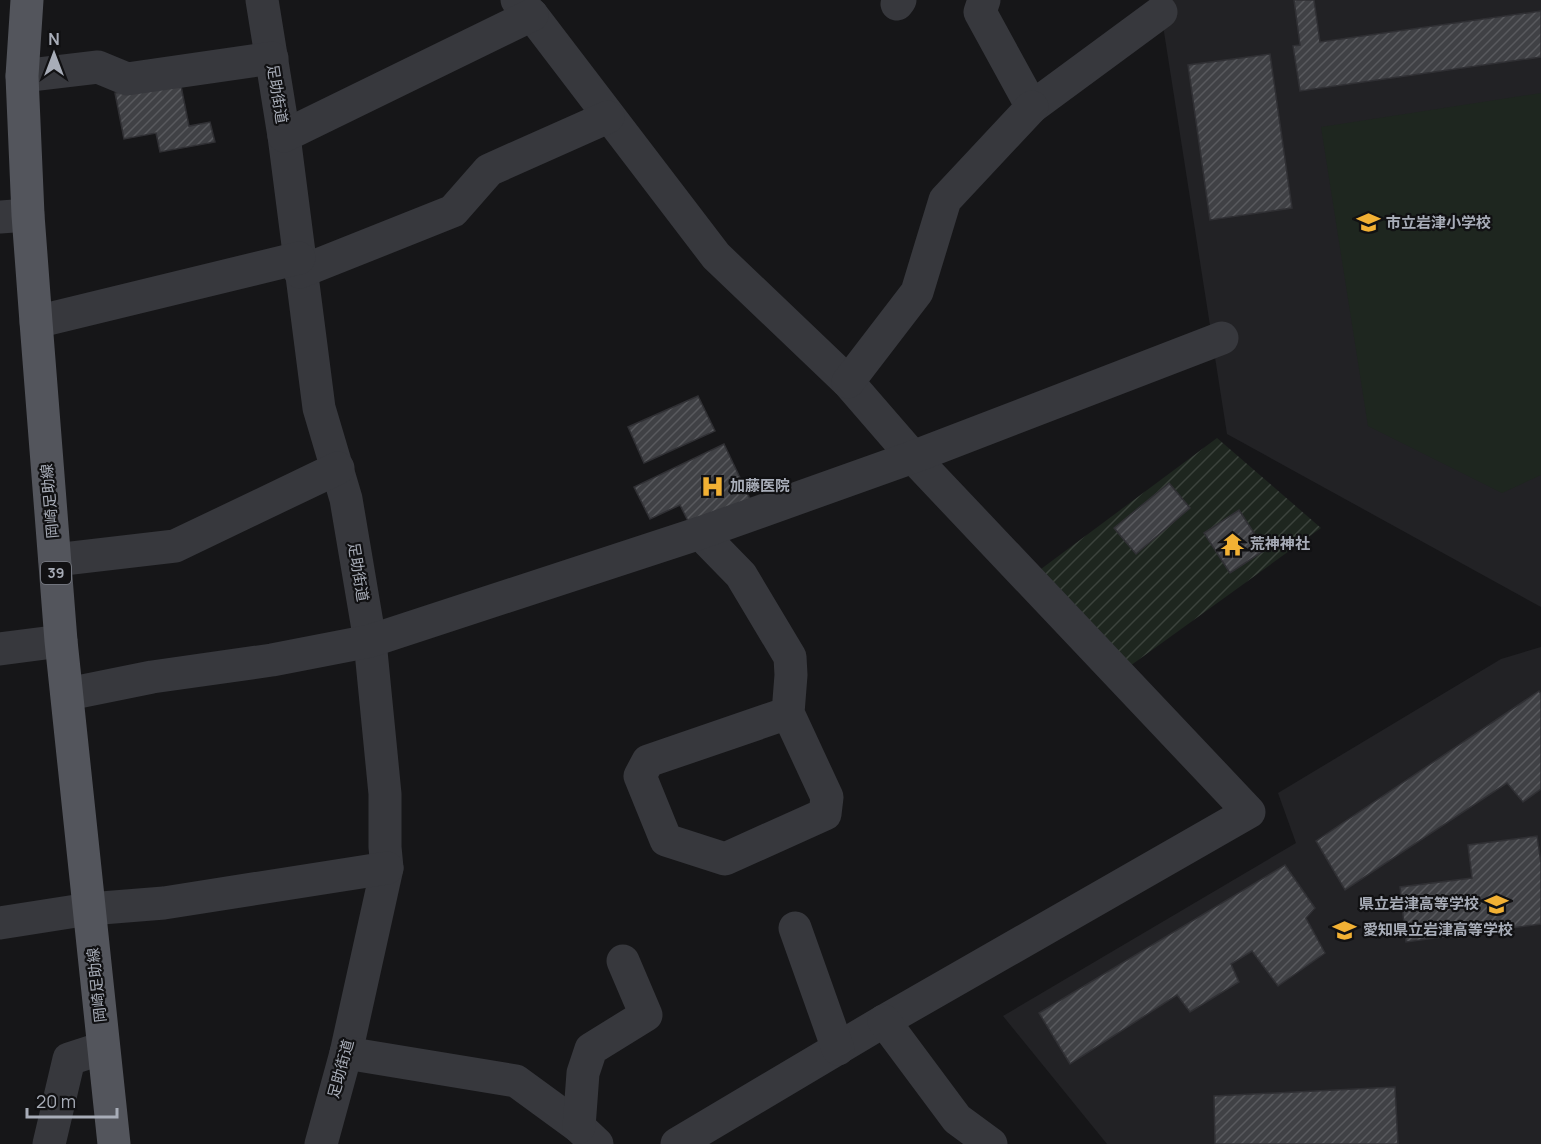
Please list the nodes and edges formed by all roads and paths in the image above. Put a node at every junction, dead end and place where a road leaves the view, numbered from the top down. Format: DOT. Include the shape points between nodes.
graph roads {
  1 [pos="27,0"];
  2 [pos="262,0"];
  3 [pos="984,0"];
  4 [pos="525,7"];
  5 [pos="1161,12"];
  6 [pos="272,58"];
  7 [pos="22,76"];
  8 [pos="1032,107"];
  9 [pos="608,117"];
  10 [pos="284,136"];
  11 [pos="14,216"];
  12 [pos="300,265"];
  13 [pos="36,322"];
  14 [pos="1222,338"];
  15 [pos="848,381"];
  16 [pos="914,457"];
  17 [pos="338,468"];
  18 [pos="700,533"];
  19 [pos="55,560"];
  20 [pos="61,641"];
  21 [pos="370,641"];
  22 [pos="0,649"];
  23 [pos="68,694"];
  24 [pos="788,713"];
  25 [pos="387,868"];
  26 [pos="89,909"];
  27 [pos="0,923"];
  28 [pos="795,928"];
  29 [pos="623,960"];
  30 [pos="884,1021"];
  31 [pos="103,1048"];
  32 [pos="838,1049"];
  33 [pos="346,1053"];
  34 [pos="588,1136"];
  35 [pos="49,1144"];
  36 [pos="114,1144"];
  37 [pos="321,1144"];
  38 [pos="677,1144"];
  39 [pos="991,1144"];
  1 -- 7 [label="main road, 岡崎足助線 / 39"];
  2 -- 6 [label="street, 足助街道"];
  3 -- 8 [label="street" via="980,12"];
  4 -- 9 [label="street"];
  4 -- 10 [label="street"];
  5 -- 8 [label="street"];
  6 -- 7 [label="street" via="126,79 98,67"];
  6 -- 10 [label="street, 足助街道"];
  7 -- 11 [label="main road, 岡崎足助線 / 39"];
  8 -- 15 [label="street" via="945,200 917,292"];
  9 -- 12 [label="street" via="489,170 453,211"];
  9 -- 15 [label="street" via="716,256"];
  10 -- 12 [label="street, 足助街道"];
  11 -- 13 [label="main road, 岡崎足助線 / 39"];
  12 -- 13 [label="street"];
  12 -- 17 [label="street, 足助街道" via="320,408"];
  13 -- 19 [label="main road, 岡崎足助線 / 39"];
  14 -- 16 [label="street"];
  15 -- 16 [label="street"];
  16 -- 18 [label="street"];
  16 -- 30 [label="street" via="1249,812"];
  17 -- 19 [label="street" via="175,546"];
  17 -- 21 [label="street, 足助街道"];
  18 -- 21 [label="street"];
  18 -- 24 [label="street" via="741,575 790,657"];
  19 -- 20 [label="main road, 岡崎足助線 / 39"];
  20 -- 22 [label="street"];
  20 -- 23 [label="main road, 岡崎足助線 / 39"];
  21 -- 23 [label="street"];
  21 -- 25 [label="street, 足助街道" via="385,794"];
  23 -- 26 [label="main road, 岡崎足助線 / 39"];
  24 -- 24 [label="street" via="827,797 825,814 725,859 666,840 640,776 648,761"];
  25 -- 26 [label="street" via="164,903"];
  25 -- 33 [label="street, 足助街道"];
  26 -- 27 [label="street"];
  26 -- 31 [label="main road, 岡崎足助線 / 39"];
  28 -- 32 [label="street"];
  29 -- 34 [label="street" via="646,1015 591,1049 583,1072"];
  30 -- 32 [label="street"];
  30 -- 39 [label="street" via="957,1119"];
  31 -- 35 [label="street" via="69,1059"];
  31 -- 36 [label="main road, 岡崎足助線 / 39"];
  32 -- 38 [label="street"];
  33 -- 34 [label="street" via="516,1081"];
  33 -- 37 [label="street, 足助街道"];
}
